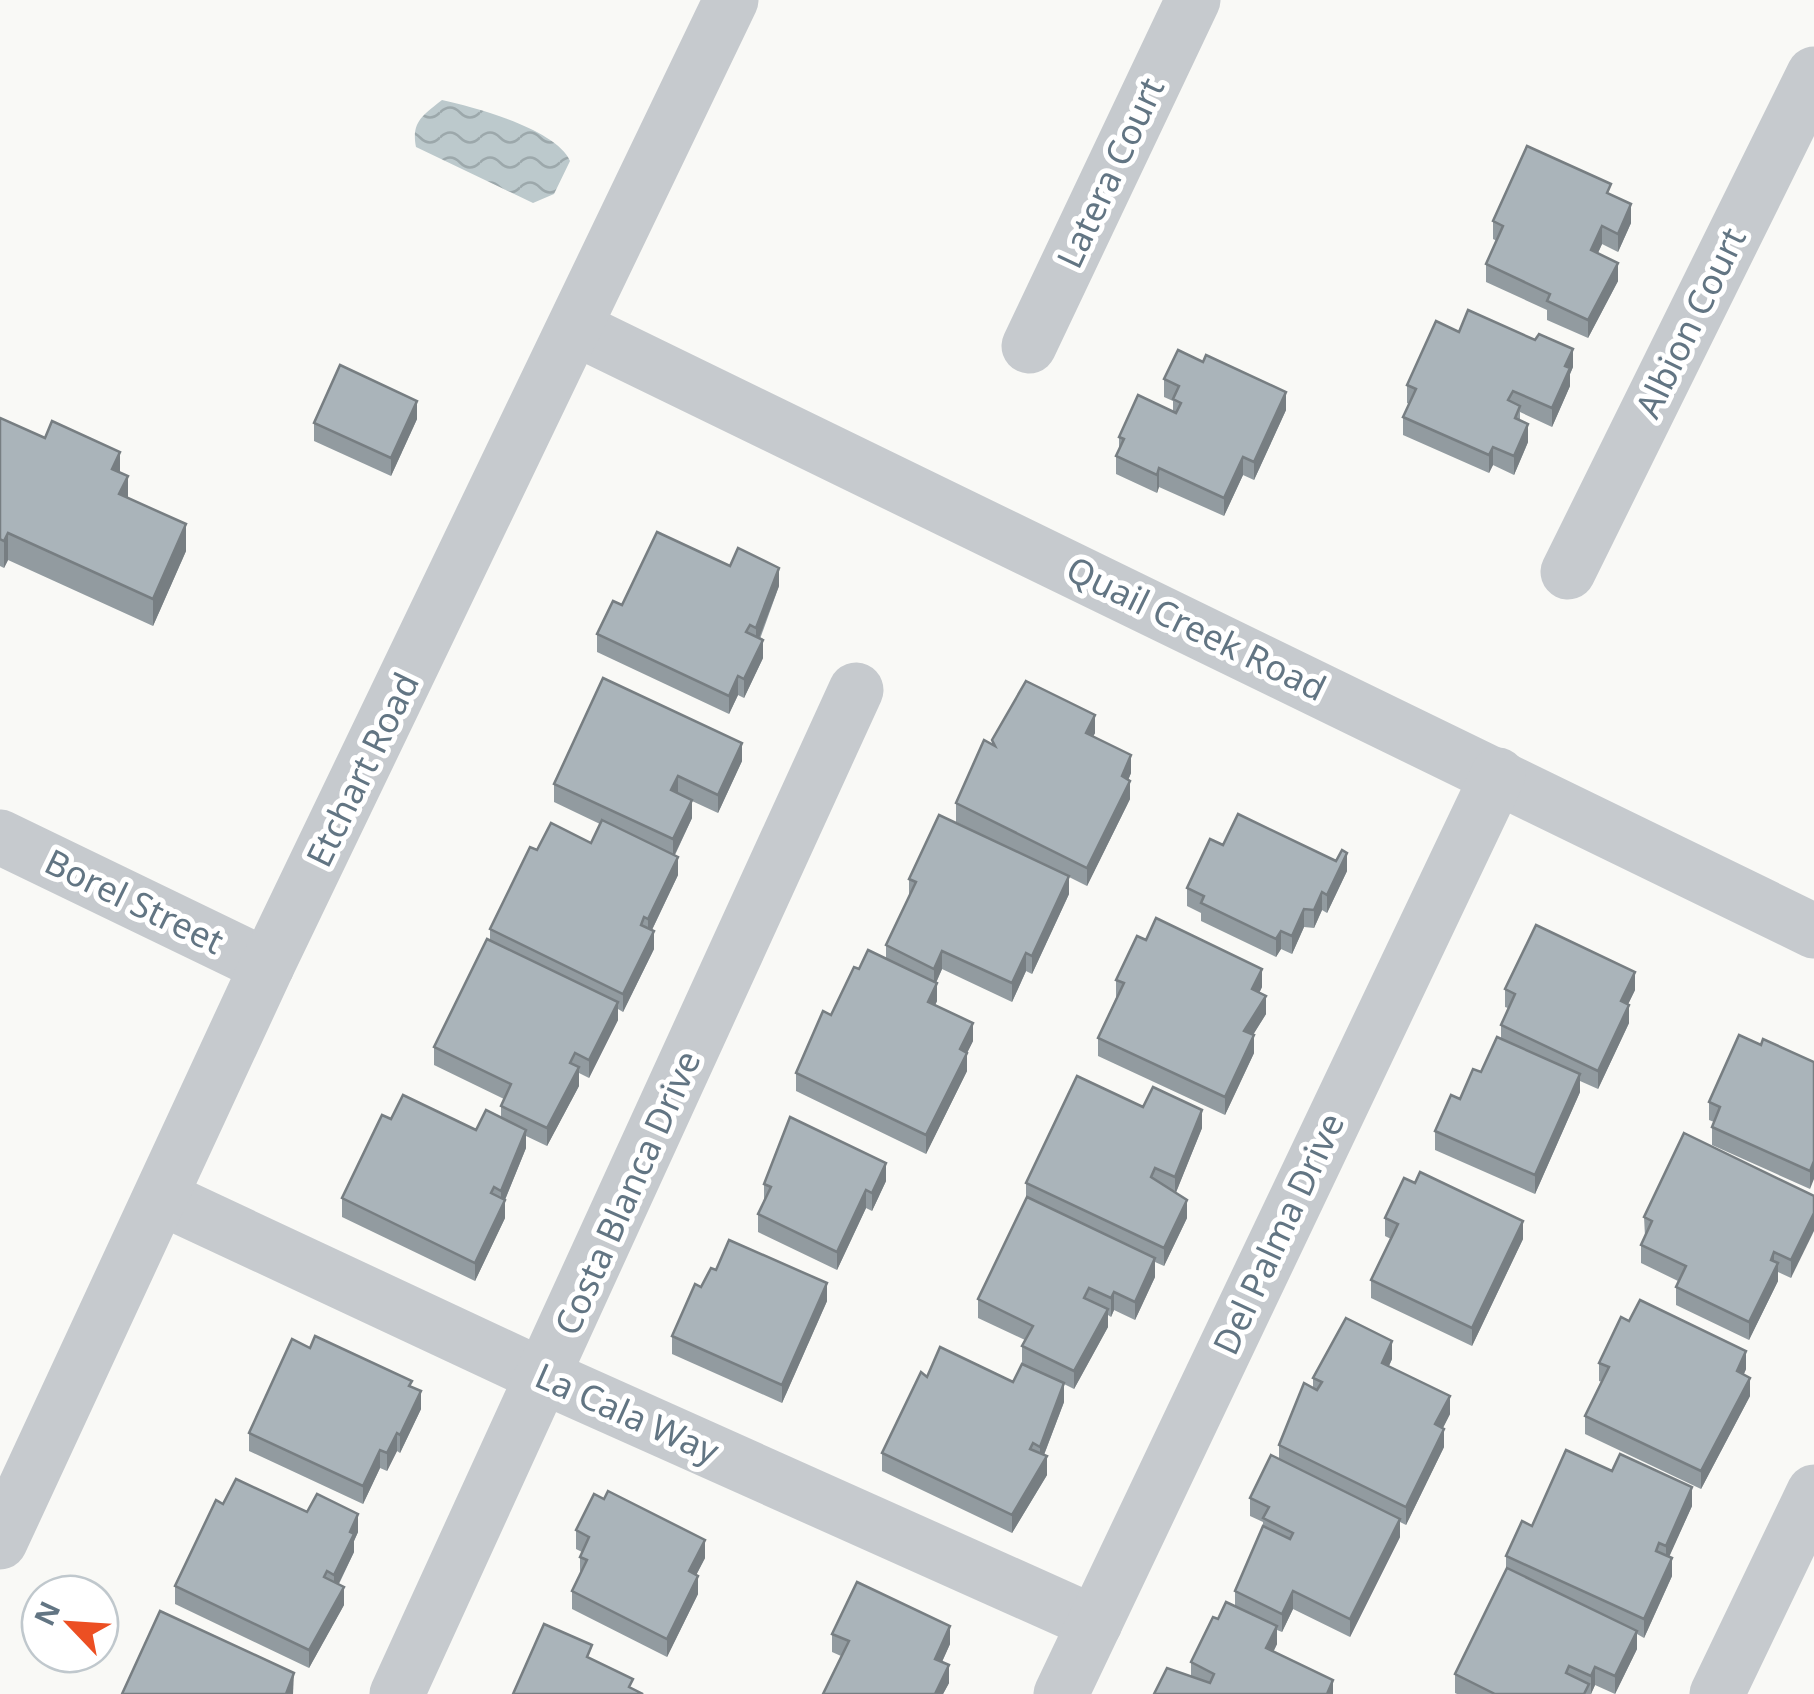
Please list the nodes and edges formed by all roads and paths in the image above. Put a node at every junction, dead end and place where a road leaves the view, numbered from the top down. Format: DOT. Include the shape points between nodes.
graph roads {
  1 [pos="731,0"];
  2 [pos="1193,0"];
  3 [pos="1814,74"];
  4 [pos="577,329"];
  5 [pos="1029,346"];
  6 [pos="1568,572"];
  7 [pos="856,690"];
  8 [pos="1498,775"];
  9 [pos="0,837"];
  10 [pos="1814,931"];
  11 [pos="268,966"];
  12 [pos="162,1198"];
  13 [pos="545,1377"];
  14 [pos="1814,1492"];
  15 [pos="0,1542"];
  16 [pos="1095,1623"];
  17 [pos="397,1694"];
  18 [pos="1061,1694"];
  19 [pos="1717,1694"];
  1 -- 4 [label="street, Etchart Road"];
  2 -- 5 [label="street, Latera Court"];
  3 -- 6 [label="street, Albion Court"];
  4 -- 8 [label="street, Quail Creek Road"];
  4 -- 11 [label="street, Etchart Road"];
  7 -- 13 [label="street, Costa Blanca Drive"];
  8 -- 10 [label="street, Quail Creek Road"];
  8 -- 16 [label="street, Del Palma Drive"];
  9 -- 11 [label="street, Borel Street"];
  11 -- 12 [label="street, Etchart Road"];
  12 -- 13 [label="street, La Cala Way"];
  12 -- 15 [label="street, Etchart Road"];
  13 -- 16 [label="street, La Cala Way"];
  13 -- 17 [label="street, Costa Blanca Drive"];
  14 -- 19 [label="street"];
  16 -- 18 [label="street, Del Palma Drive"];
}
